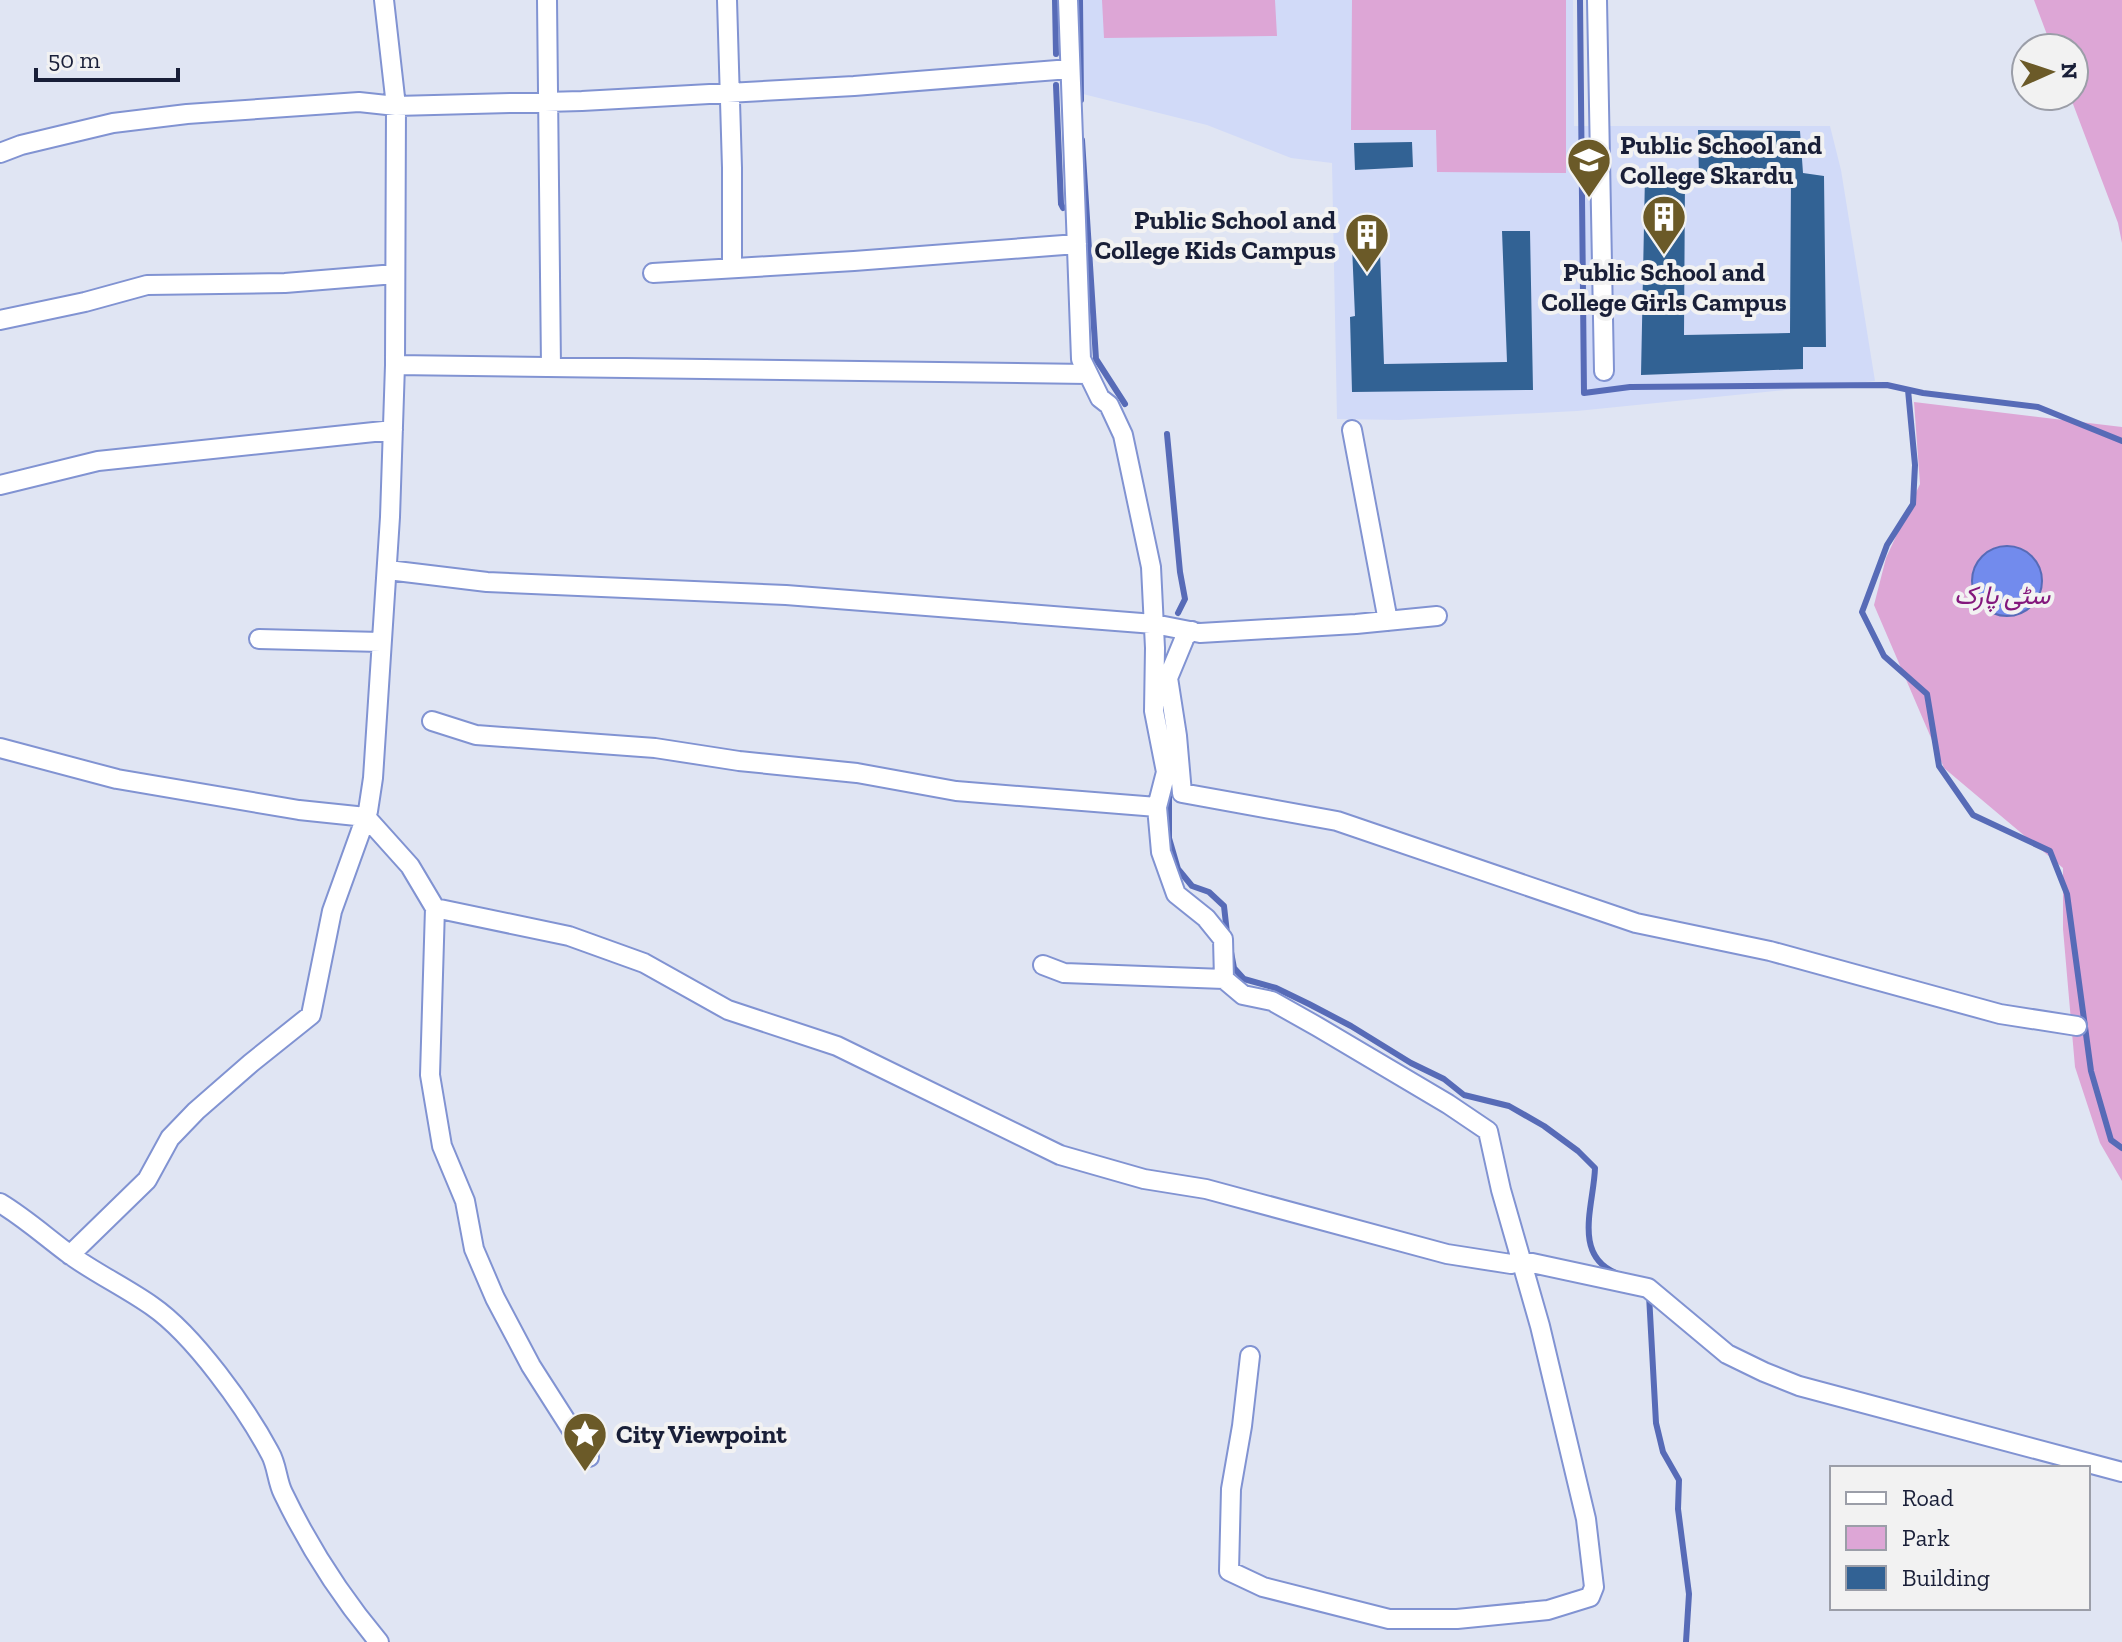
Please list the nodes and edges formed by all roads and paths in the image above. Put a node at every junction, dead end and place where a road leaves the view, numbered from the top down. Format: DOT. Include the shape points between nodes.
graph roads {
  1 [pos="384,0"];
  2 [pos="547,0"];
  3 [pos="727,0"];
  4 [pos="1068,0"];
  5 [pos="1597,0"];
  6 [pos="1070,69"];
  7 [pos="728,93"];
  8 [pos="550,102"];
  9 [pos="396,106"];
  10 [pos="0,153"];
  11 [pos="1077,244"];
  12 [pos="732,268"];
  13 [pos="653,273"];
  14 [pos="395,274"];
  15 [pos="0,320"];
  16 [pos="395,365"];
  17 [pos="551,367"];
  18 [pos="1604,371"];
  19 [pos="1088,374"];
  20 [pos="393,430"];
  21 [pos="1352,430"];
  22 [pos="0,485"];
  23 [pos="388,570"];
  24 [pos="1437,616"];
  25 [pos="1388,621"];
  26 [pos="1154,624"];
  27 [pos="1192,631"];
  28 [pos="259,639"];
  29 [pos="381,642"];
  30 [pos="432,721"];
  31 [pos="0,748"];
  32 [pos="1157,807"];
  33 [pos="366,817"];
  34 [pos="435,908"];
  35 [pos="1043,965"];
  36 [pos="1224,979"];
  37 [pos="2077,1026"];
  38 [pos="0,1203"];
  39 [pos="70,1255"];
  40 [pos="1523,1261"];
  41 [pos="1250,1356"];
  42 [pos="589,1457"];
  43 [pos="2122,1472"];
  44 [pos="379,1642"];
  1 -- 9 [label="street"];
  2 -- 8 [label="street"];
  3 -- 7 [label="street"];
  4 -- 6 [label="street"];
  5 -- 18 [label="street"];
  6 -- 7 [label="street"];
  6 -- 11 [label="street"];
  7 -- 8 [label="street"];
  7 -- 12 [label="street"];
  8 -- 9 [label="street"];
  8 -- 17 [label="street"];
  9 -- 10 [label="street" via="359,102 128,121"];
  9 -- 14 [label="street"];
  11 -- 12 [label="street"];
  11 -- 19 [label="street" via="1081,359"];
  12 -- 13 [label="street"];
  14 -- 15 [label="street" via="285,283 147,285"];
  14 -- 16 [label="street"];
  16 -- 17 [label="street"];
  16 -- 20 [label="street"];
  17 -- 19 [label="street"];
  19 -- 26 [label="street" via="1123,435 1151,567"];
  20 -- 22 [label="street" via="98,461"];
  20 -- 23 [label="street"];
  21 -- 25 [label="street"];
  23 -- 26 [label="street" via="487,582 786,595"];
  23 -- 29 [label="street"];
  24 -- 25 [label="street"];
  25 -- 27 [label="street"];
  26 -- 27 [label="street"];
  26 -- 32 [label="street" via="1154,711 1166,772"];
  27 -- 37 [label="street" via="1168,678 1182,793 1337,821 1636,923 1770,951 2000,1014"];
  28 -- 29 [label="street"];
  29 -- 33 [label="street"];
  30 -- 32 [label="street" via="476,735 655,748 956,791"];
  31 -- 33 [label="street" via="117,779"];
  32 -- 36 [label="street" via="1161,852 1176,894 1223,939"];
  33 -- 34 [label="street" via="410,866"];
  33 -- 39 [label="street" via="332,911 311,1015 196,1111 170,1138 147,1180"];
  34 -- 40 [label="street" via="569,936 644,963 728,1010 837,1046 1060,1155 1447,1254 1511,1264"];
  34 -- 42 [label="street" via="430,1075 442,1146 495,1298"];
  35 -- 36 [label="street" via="1064,973"];
  36 -- 40 [label="street" via="1243,995 1272,1001 1318,1027 1488,1131"];
  38 -- 39 [label="street"];
  39 -- 44 [label="street" via="155,1308 196,1348 272,1455 282,1491 318,1557"];
  40 -- 41 [label="street" via="1586,1519 1594,1587 1590,1597 1548,1610 1389,1619 1263,1587 1229,1571 1231,1489"];
  40 -- 43 [label="street" via="1648,1288 1727,1354 1799,1386"];
}
